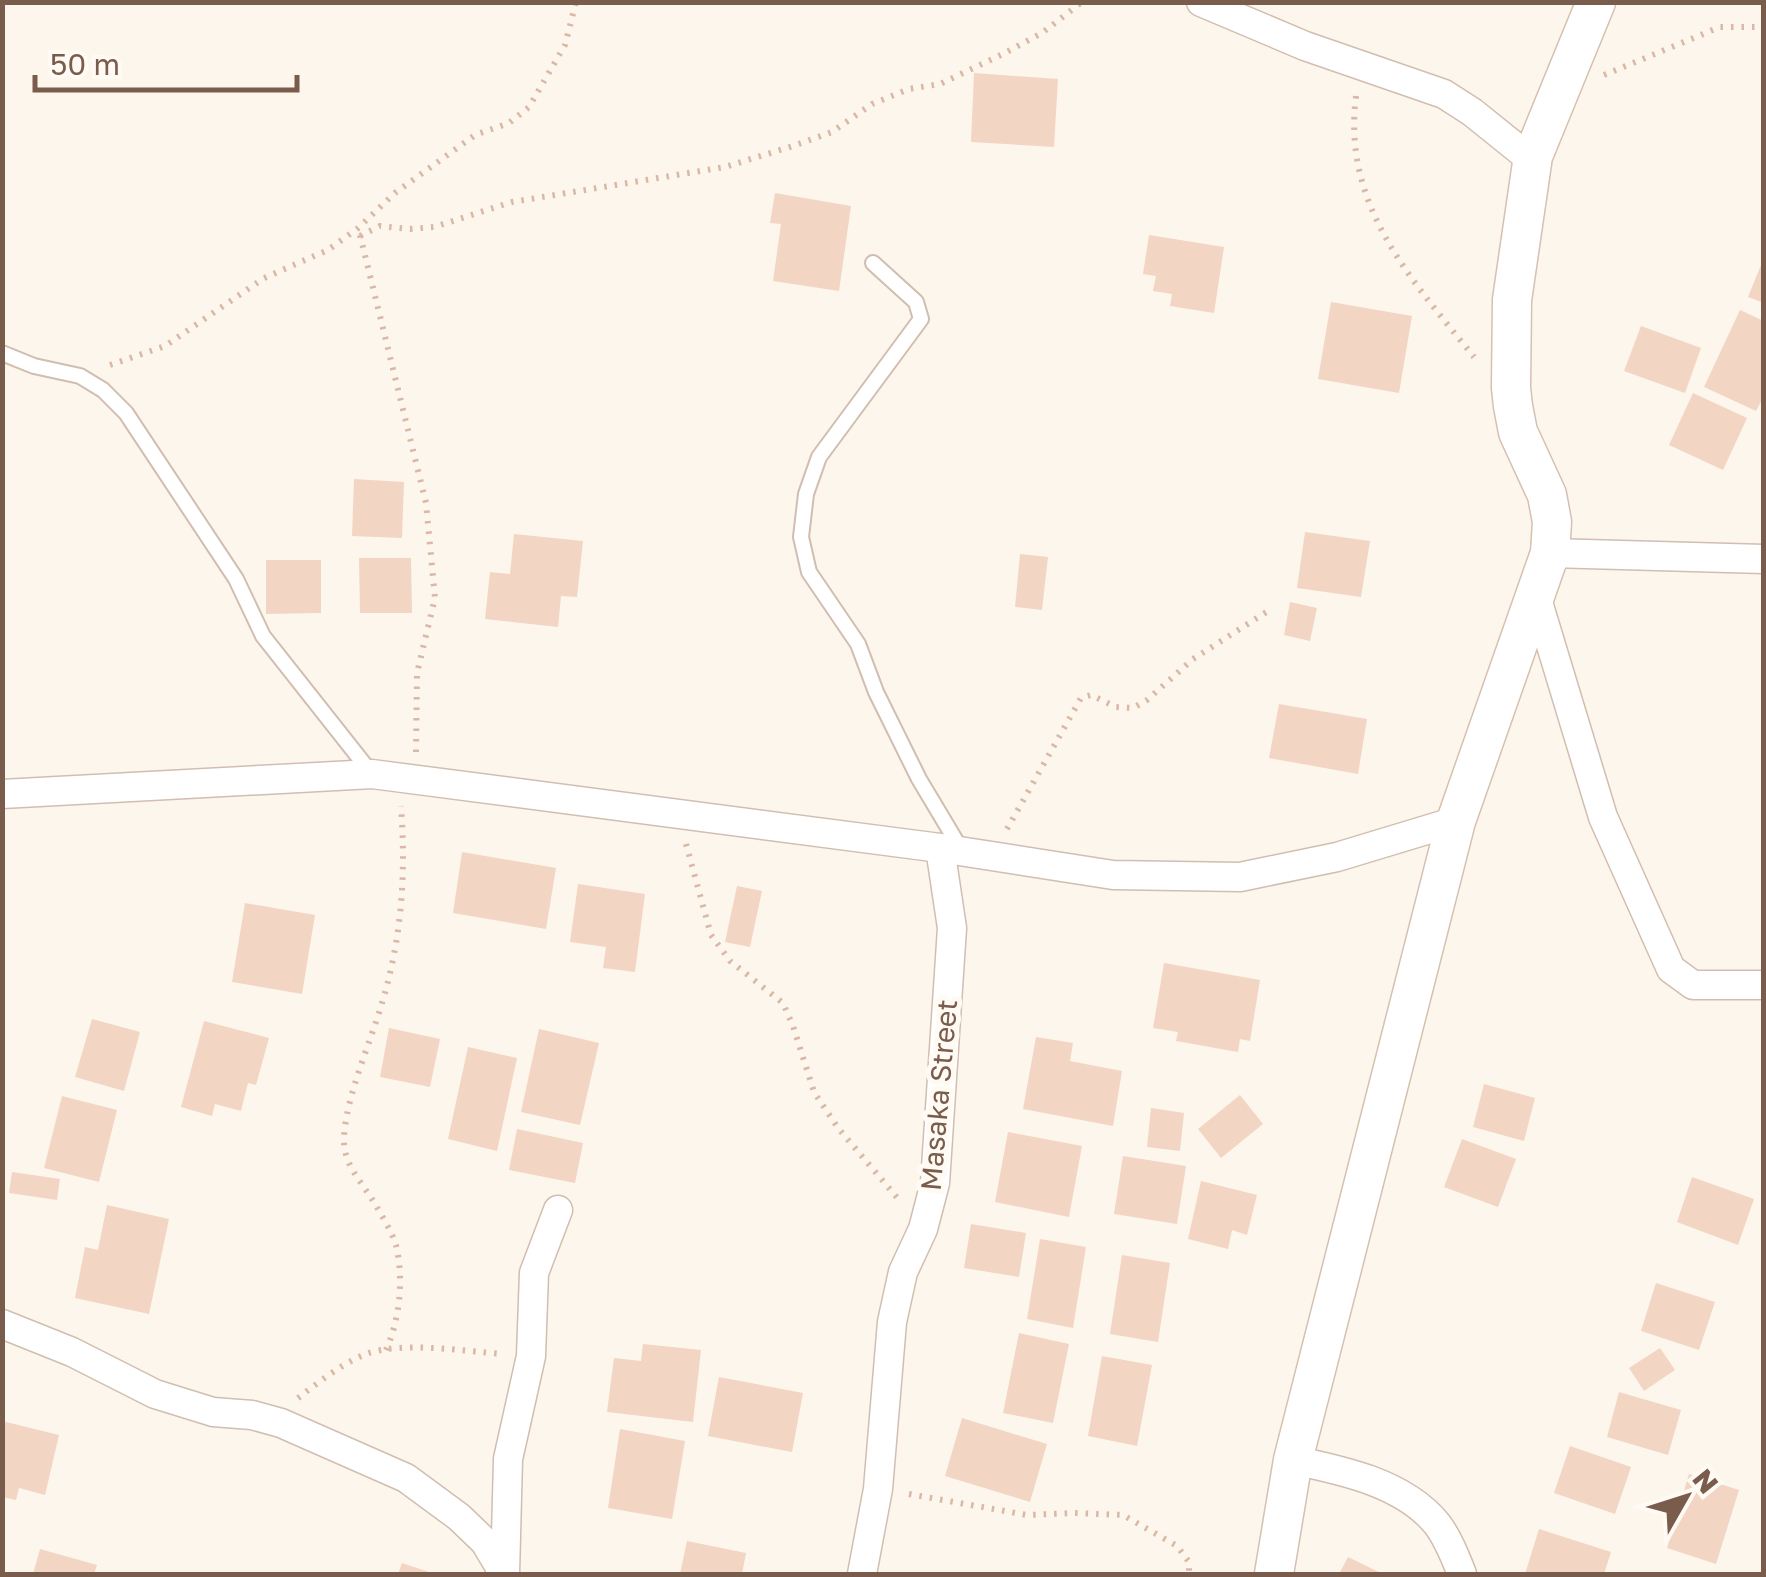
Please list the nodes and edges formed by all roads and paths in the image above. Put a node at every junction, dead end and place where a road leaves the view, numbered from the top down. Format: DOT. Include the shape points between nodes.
graph roads {
  1 [pos="576,2"];
  2 [pos="1201,2"];
  3 [pos="1596,2"];
  4 [pos="1080,3"];
  5 [pos="1764,26"];
  6 [pos="1360,65"];
  7 [pos="1558,94"];
  8 [pos="1532,161"];
  9 [pos="359,232"];
  10 [pos="873,263"];
  11 [pos="2,353"];
  12 [pos="1477,361"];
  13 [pos="80,376"];
  14 [pos="1550,553"];
  15 [pos="1764,559"];
  16 [pos="1537,599"];
  17 [pos="1268,611"];
  18 [pos="396,776"];
  19 [pos="2,794"];
  20 [pos="678,814"];
  21 [pos="1456,821"];
  22 [pos="951,850"];
  23 [pos="990,856"];
  24 [pos="1764,985"];
  25 [pos="558,1210"];
  26 [pos="923,1229"];
  27 [pos="2,1324"];
  28 [pos="386,1350"];
  29 [pos="531,1356"];
  30 [pos="270,1420"];
  31 [pos="1292,1460"];
  32 [pos="878,1489"];
  33 [pos="504,1574"];
  34 [pos="862,1574"];
  35 [pos="1189,1574"];
  36 [pos="1274,1574"];
  37 [pos="1462,1574"];
  1 -- 9 [label="path" via="565,45 529,107 394,192"];
  2 -- 6 [label="street"];
  3 -- 7 [label="street"];
  4 -- 9 [label="path" via="1005,53 940,84 872,104 832,132 793,146 724,167 512,202 434,227"];
  5 -- 7 [label="path" via="1720,27"];
  6 -- 8 [label="street" via="1444,94"];
  6 -- 12 [label="path" via="1352,129 1366,198 1391,251"];
  7 -- 8 [label="street"];
  8 -- 14 [label="street" via="1512,300 1510,388 1518,432 1547,495"];
  9 -- 13 [label="path" via="264,278 165,346"];
  9 -- 18 [label="path" via="426,503 434,598"];
  10 -- 22 [label="lane" via="916,302 921,318 819,457 806,494 802,537 809,572 858,644"];
  11 -- 13 [label="lane"];
  13 -- 18 [label="lane" via="126,414 236,578 263,636"];
  14 -- 15 [label="street"];
  14 -- 16 [label="street"];
  16 -- 21 [label="street"];
  16 -- 24 [label="street" via="1604,817 1671,969 1692,985"];
  17 -- 23 [label="path" via="1133,708 1082,698"];
  18 -- 19 [label="street"];
  18 -- 20 [label="street"];
  18 -- 28 [label="path" via="405,868 401,926 344,1137 348,1166 396,1244 399,1300"];
  20 -- 22 [label="street"];
  20 -- 26 [label="path" via="711,935 730,961 783,1003 814,1092"];
  21 -- 23 [label="street" via="1240,877 1113,875"];
  21 -- 31 [label="street"];
  22 -- 23 [label="street"];
  22 -- 26 [label="street, Masaka Street" via="936,1183"];
  25 -- 29 [label="street" via="534,1273"];
  26 -- 32 [label="street, Masaka Street" via="903,1272 892,1322"];
  27 -- 30 [label="street" via="155,1394"];
  28 -- 29 [label="path"];
  28 -- 30 [label="path" via="328,1375"];
  29 -- 33 [label="street" via="508,1459"];
  30 -- 33 [label="street" via="406,1478 485,1542"];
  31 -- 36 [label="street"];
  31 -- 37 [label="street" via="1339,1470 1414,1504 1438,1525"];
  32 -- 34 [label="street, Masaka Street"];
  32 -- 35 [label="path" via="1027,1515 1123,1515 1176,1546 1189,1562"];
}
